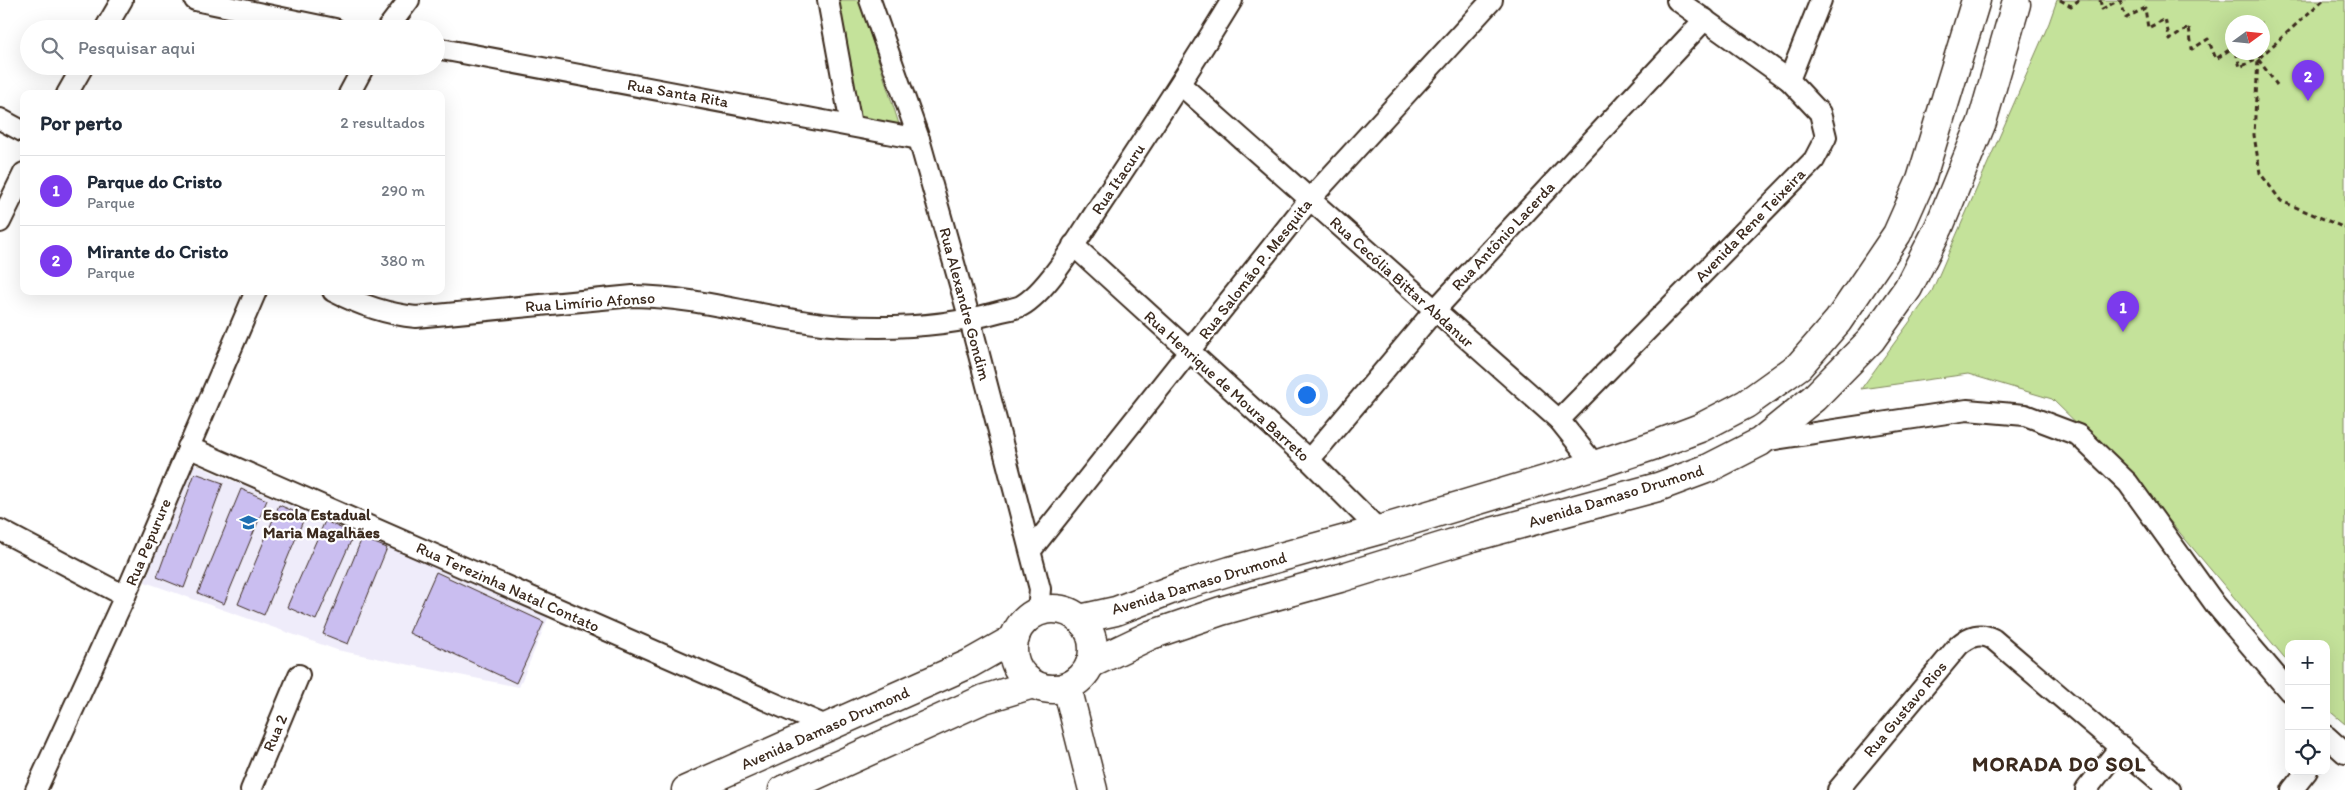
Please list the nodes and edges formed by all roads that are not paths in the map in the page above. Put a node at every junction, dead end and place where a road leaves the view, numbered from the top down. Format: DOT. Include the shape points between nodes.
graph roads {
  1 [pos="122,0"];
  2 [pos="195,0"];
  3 [pos="409,0"];
  4 [pos="828,0"];
  5 [pos="870,0"];
  6 [pos="1232,0"];
  7 [pos="1492,0"];
  8 [pos="1677,0"];
  9 [pos="1820,0"];
  10 [pos="1976,0"];
  11 [pos="2011,1"];
  12 [pos="1706,19"];
  13 [pos="110,20"];
  14 [pos="292,20"];
  15 [pos="394,20"];
  16 [pos="445,50"];
  17 [pos="78,75"];
  18 [pos="359,75"];
  19 [pos="1789,80"];
  20 [pos="1181,85"];
  21 [pos="69,90"];
  22 [pos="351,90"];
  23 [pos="0,119"];
  24 [pos="851,125"];
  25 [pos="20,130"];
  26 [pos="919,139"];
  27 [pos="20,181"];
  28 [pos="1310,199"];
  29 [pos="0,222"];
  30 [pos="1073,245"];
  31 [pos="254,295"];
  32 [pos="341,295"];
  33 [pos="1434,311"];
  34 [pos="970,320"];
  35 [pos="1190,352"];
  36 [pos="1559,420"];
  37 [pos="1760,442"];
  38 [pos="188,447"];
  39 [pos="1309,460"];
  40 [pos="1594,465"];
  41 [pos="0,530"];
  42 [pos="1379,530"];
  43 [pos="1031,550"];
  44 [pos="125,596"];
  45 [pos="1038,612"];
  46 [pos="1080,619"];
  47 [pos="1015,638"];
  48 [pos="1090,664"];
  49 [pos="299,675"];
  50 [pos="1033,684"];
  51 [pos="1067,687"];
  52 [pos="2285,687"];
  53 [pos="828,727"];
  54 [pos="2121,746"];
  55 [pos="2304,775"];
  56 [pos="36,790"];
  57 [pos="251,790"];
  58 [pos="686,790"];
  59 [pos="784,790"];
  60 [pos="1093,790"];
  61 [pos="1838,790"];
  62 [pos="2086,790"];
  63 [pos="2170,790"];
  64 [pos="2292,790"];
  1 -- 13 [label="street"];
  2 -- 14 [label="street"];
  3 -- 15 [label="street"];
  4 -- 24 [label="street"];
  5 -- 26 [label="street, Rua Alexandre Gondim"];
  6 -- 20 [label="street, Rua Itacuru"];
  7 -- 28 [label="street, Rua Salomão P. Mesquita"];
  8 -- 12 [label="street, Avenida Rene Teixeira"];
  9 -- 19 [label="street"];
  10 -- 40 [label="main road, Avenida Damaso Drumond" via="1922,180 1897,234 1838,321 1800,366 1746,404 1700,428"];
  11 -- 37 [label="main road, Avenida Damaso Drumond" via="1982,122 1939,227 1908,288 1871,340 1814,398"];
  12 -- 19 [label="street, Avenida Rene Teixeira"];
  12 -- 33 [label="street, Rua Antônio Lacerda"];
  16 -- 24 [label="street, Rua Santa Rita"];
  17 -- 21 [label="street"];
  18 -- 22 [label="street"];
  19 -- 36 [label="street, Avenida Rene Teixeira" via="1820,113 1826,137 1814,160"];
  20 -- 28 [label="street, Rua Cecólia Bittar Abdanur"];
  20 -- 30 [label="street, Rua Itacuru"];
  23 -- 25 [label="street"];
  24 -- 26 [label="street, Rua Santa Rita"];
  26 -- 34 [label="street, Rua Alexandre Gondim"];
  27 -- 29 [label="street"];
  28 -- 33 [label="street, Rua Cecólia Bittar Abdanur"];
  28 -- 35 [label="street, Rua Salomão P. Mesquita"];
  30 -- 34 [label="street, Rua Itacuru" via="1043,286 1020,306"];
  30 -- 35 [label="street, Rua Henrique de Moura Barreto"];
  31 -- 38 [label="street, Rua Pepurure"];
  32 -- 34 [label="street, Rua Limírio Afonso" via="390,314 416,317 633,296 707,302 793,320 842,326 900,327"];
  33 -- 36 [label="street, Rua Cecólia Bittar Abdanur"];
  33 -- 39 [label="street, Rua Antônio Lacerda"];
  34 -- 43 [label="street, Rua Alexandre Gondim"];
  35 -- 39 [label="street, Rua Henrique de Moura Barreto"];
  35 -- 43 [label="street, Rua Salomão P. Mesquita"];
  36 -- 40 [label="street, Rua Cecólia Bittar Abdanur"];
  37 -- 48 [label="main road, Avenida Damaso Drumond" via="1709,468 1658,487 1222,611 1151,635"];
  37 -- 52 [label="street" via="1967,410 2025,415 2078,435 2128,483 2215,604"];
  38 -- 44 [label="street, Rua Pepurure"];
  38 -- 53 [label="street, Rua Terezinha Natal Contato"];
  39 -- 42 [label="street, Rua Henrique de Moura Barreto"];
  40 -- 42 [label="main road, Avenida Damaso Drumond"];
  41 -- 44 [label="street"];
  42 -- 46 [label="main road, Avenida Damaso Drumond" via="1230,571"];
  43 -- 45 [label="street, Rua Alexandre Gondim" via="1040,589"];
  44 -- 56 [label="street, Rua Pepurure"];
  45 -- 46 [label="main road" via="1060,609"];
  45 -- 47 [label="main road" via="1020,627"];
  46 -- 48 [label="main road" via="1087,627 1093,645"];
  47 -- 50 [label="main road" via="1014,659"];
  47 -- 53 [label="main road, Avenida Damaso Drumond" via="969,664"];
  48 -- 51 [label="main road" via="1085,674"];
  49 -- 57 [label="street, Rua 2"];
  50 -- 51 [label="main road" via="1044,688"];
  50 -- 59 [label="main road" via="984,699"];
  51 -- 60 [label="main road"];
  53 -- 58 [label="main road, Avenida Damaso Drumond"];
  54 -- 61 [label="street, Rua Gustavo Rios" via="1993,639 1976,635 1959,645"];
  54 -- 62 [label="street"];
  54 -- 63 [label="street"];
  55 -- 64 [label="street"];
}
